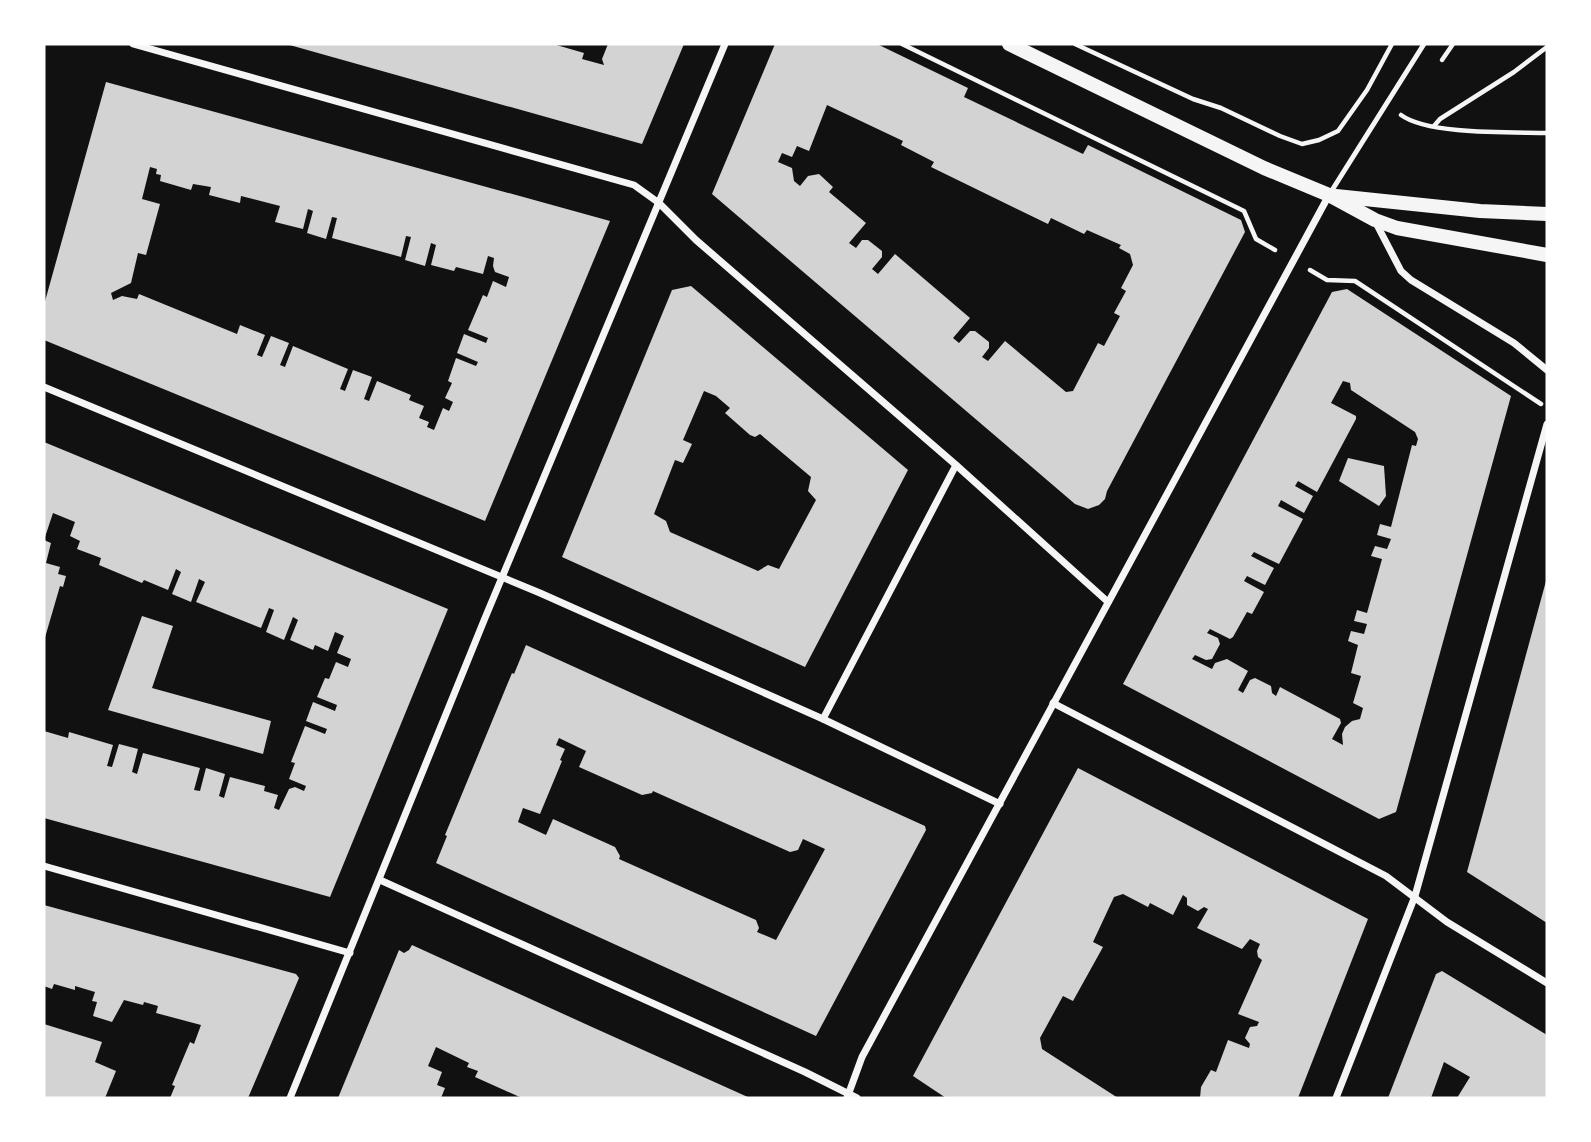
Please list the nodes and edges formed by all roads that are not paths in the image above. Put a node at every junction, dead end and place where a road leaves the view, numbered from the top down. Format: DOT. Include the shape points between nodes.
graph roads {
  1 [pos="133,44"];
  2 [pos="725,44"];
  3 [pos="1009,44"];
  4 [pos="1424,44"];
  5 [pos="1329,195"];
  6 [pos="659,203"];
  7 [pos="1547,214"];
  8 [pos="1374,220"];
  9 [pos="1547,255"];
  10 [pos="1547,370"];
  11 [pos="44,387"];
  12 [pos="1547,424"];
  13 [pos="956,465"];
  14 [pos="502,577"];
  15 [pos="1108,602"];
  16 [pos="1053,703"];
  17 [pos="823,719"];
  18 [pos="1000,804"];
  19 [pos="44,866"];
  20 [pos="380,880"];
  21 [pos="1415,895"];
  22 [pos="350,953"];
  23 [pos="1547,983"];
  24 [pos="848,1096"];
  25 [pos="290,1098"];
  26 [pos="858,1098"];
  27 [pos="1336,1098"];
  1 -- 6 [label="street" via="634,185"];
  2 -- 6 [label="street"];
  3 -- 5 [label="main road"];
  4 -- 5 [label="lane"];
  5 -- 7 [label="main road"];
  5 -- 8 [label="main road"];
  5 -- 15 [label="street"];
  6 -- 13 [label="street"];
  6 -- 14 [label="street"];
  8 -- 9 [label="main road"];
  8 -- 10 [label="street" via="1401,271 1411,280 1514,343"];
  11 -- 14 [label="street"];
  12 -- 21 [label="street"];
  13 -- 15 [label="street"];
  13 -- 17 [label="street"];
  14 -- 17 [label="street"];
  14 -- 20 [label="street"];
  15 -- 16 [label="street"];
  16 -- 18 [label="street"];
  16 -- 21 [label="street"];
  17 -- 18 [label="street"];
  18 -- 24 [label="street" via="862,1057"];
  19 -- 22 [label="street"];
  20 -- 22 [label="street"];
  20 -- 24 [label="street"];
  21 -- 23 [label="street" via="1447,922"];
  21 -- 27 [label="street"];
  22 -- 25 [label="street"];
  24 -- 26 [label="street"];
}
